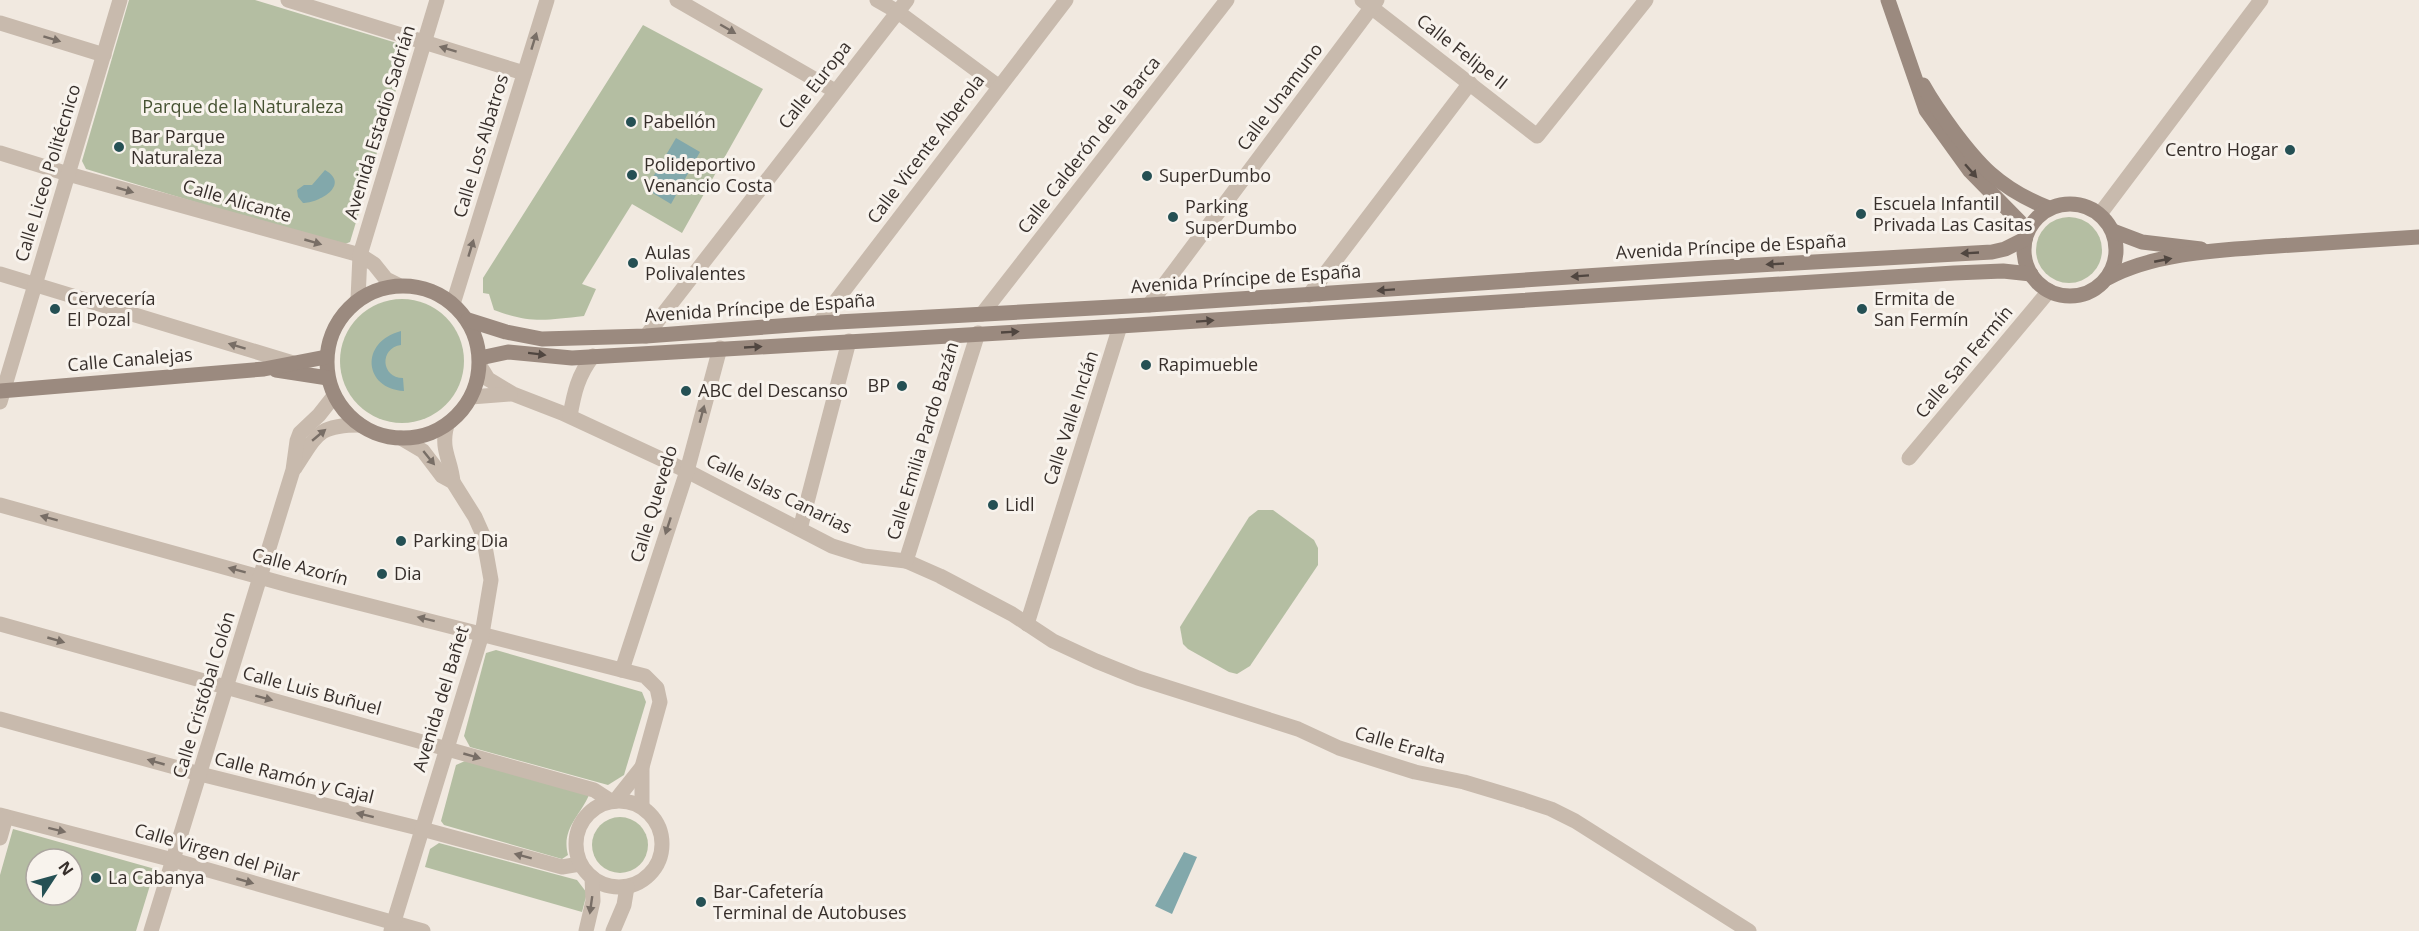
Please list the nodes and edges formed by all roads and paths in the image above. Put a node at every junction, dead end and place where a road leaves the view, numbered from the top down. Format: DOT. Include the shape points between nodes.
graph roads {
  1 [pos="120,0"];
  2 [pos="288,0"];
  3 [pos="437,0"];
  4 [pos="546,0"];
  5 [pos="677,0"];
  6 [pos="877,0"];
  7 [pos="1066,0"];
  8 [pos="1227,0"];
  9 [pos="1646,0"];
  10 [pos="1888,0"];
  11 [pos="2261,0"];
  12 [pos="1370,2"];
  13 [pos="902,6"];
  14 [pos="0,23"];
  15 [pos="424,42"];
  16 [pos="1904,47"];
  17 [pos="104,56"];
  18 [pos="524,73"];
  19 [pos="1470,83"];
  20 [pos="998,86"];
  21 [pos="835,91"];
  22 [pos="0,153"];
  23 [pos="68,174"];
  24 [pos="2049,208"];
  25 [pos="2100,214"];
  26 [pos="2113,231"];
  27 [pos="2026,236"];
  28 [pos="2419,237"];
  29 [pos="2225,250"];
  30 [pos="360,255"];
  31 [pos="0,274"];
  32 [pos="2031,274"];
  33 [pos="2108,278"];
  34 [pos="35,285"];
  35 [pos="398,285"];
  36 [pos="2049,291"];
  37 [pos="1309,295"];
  38 [pos="358,299"];
  39 [pos="453,304"];
  40 [pos="1149,305"];
  41 [pos="982,314"];
  42 [pos="468,320"];
  43 [pos="819,323"];
  44 [pos="1120,326"];
  45 [pos="978,333"];
  46 [pos="646,336"];
  47 [pos="849,341"];
  48 [pos="720,348"];
  49 [pos="593,356"];
  50 [pos="326,357"];
  51 [pos="480,362"];
  52 [pos="293,363"];
  53 [pos="264,369"];
  54 [pos="328,378"];
  55 [pos="513,394"];
  56 [pos="1,395"];
  57 [pos="334,396"];
  58 [pos="471,397"];
  59 [pos="570,416"];
  60 [pos="360,425"];
  61 [pos="447,425"];
  62 [pos="402,438"];
  63 [pos="1910,458"];
  64 [pos="293,470"];
  65 [pos="687,471"];
  66 [pos="453,482"];
  67 [pos="0,505"];
  68 [pos="800,529"];
  69 [pos="906,561"];
  70 [pos="261,577"];
  71 [pos="0,624"];
  72 [pos="1027,624"];
  73 [pos="482,634"];
  74 [pos="622,670"];
  75 [pos="226,688"];
  76 [pos="0,719"];
  77 [pos="446,748"];
  78 [pos="642,767"];
  79 [pos="200,774"];
  80 [pos="613,801"];
  81 [pos="642,807"];
  82 [pos="3,816"];
  83 [pos="422,829"];
  84 [pos="0,838"];
  85 [pos="173,860"];
  86 [pos="580,864"];
  87 [pos="592,878"];
  88 [pos="627,887"];
  89 [pos="392,927"];
  90 [pos="152,931"];
  91 [pos="423,931"];
  92 [pos="586,931"];
  93 [pos="613,931"];
  94 [pos="1749,931"];
  1 -- 17 [label="street, Calle Liceo Politécnico"];
  2 -- 15 [label="street"];
  3 -- 15 [label="street, Avenida Estadio Sadrián"];
  18 -- 4 [label="street, Calle Los Albatros, one-way"];
  5 -- 21 [label="street, one-way"];
  6 -- 13 [label="street"];
  7 -- 20 [label="street, Calle Vicente Alberola"];
  8 -- 41 [label="street, Calle Calderón de la Barca"];
  9 -- 19 [label="street, Calle Felipe II" via="1538,136"];
  10 -- 16 [label="main road"];
  11 -- 25 [label="street"];
  12 -- 19 [label="street, Calle Felipe II"];
  12 -- 40 [label="street, Calle Unamuno"];
  13 -- 20 [label="street"];
  13 -- 21 [label="street, Calle Europa"];
  14 -- 17 [label="street, one-way"];
  18 -- 15 [label="street, one-way"];
  15 -- 30 [label="street, Avenida Estadio Sadrián"];
  16 -- 24 [label="main road" via="1938,108 1989,173 2026,199"];
  16 -- 27 [label="main road, one-way" via="1926,110 1970,171 2020,222"];
  17 -- 23 [label="street, Calle Liceo Politécnico"];
  39 -- 18 [label="street, Calle Los Albatros, one-way"];
  19 -- 37 [label="street"];
  20 -- 43 [label="street, Calle Vicente Alberola"];
  21 -- 46 [label="street, Calle Europa"];
  22 -- 23 [label="street, Calle Alicante"];
  23 -- 30 [label="street, Calle Alicante, one-way"];
  23 -- 34 [label="street, Calle Liceo Politécnico"];
  24 -- 25 [label="main road" via="2067,203 2086,206"];
  24 -- 27 [label="main road" via="2035,219"];
  25 -- 26 [label="main road"];
  26 -- 29 [label="main road" via="2142,242"];
  26 -- 33 [label="main road" via="2117,255"];
  27 -- 32 [label="main road" via="2026,265"];
  27 -- 37 [label="main road, Avenida Príncipe de España, one-way" via="1992,252"];
  28 -- 29 [label="main road"];
  33 -- 29 [label="main road, one-way" via="2124,269 2162,259"];
  30 -- 35 [label="street"];
  30 -- 38 [label="street, Avenida Estadio Sadrián"];
  31 -- 34 [label="street"];
  32 -- 36 [label="main road"];
  44 -- 32 [label="main road, Avenida Príncipe de España, one-way" via="1954,273"];
  33 -- 36 [label="main road" via="2088,293 2076,296"];
  52 -- 34 [label="street, one-way"];
  34 -- 56 [label="street, Calle Liceo Politécnico"];
  35 -- 38 [label="main road" via="377,289"];
  35 -- 39 [label="main road" via="427,289"];
  36 -- 63 [label="street, Calle San Fermín"];
  37 -- 40 [label="main road, Avenida Príncipe de España"];
  38 -- 50 [label="main road" via="336,325"];
  39 -- 42 [label="main road"];
  40 -- 41 [label="main road, Avenida Príncipe de España"];
  41 -- 43 [label="main road, Avenida Príncipe de España"];
  42 -- 46 [label="main road, Avenida Príncipe de España" via="542,339"];
  42 -- 51 [label="main road"];
  43 -- 46 [label="main road, Avenida Príncipe de España"];
  45 -- 44 [label="main road, Avenida Príncipe de España, one-way"];
  44 -- 72 [label="street, Calle Valle Inclán"];
  45 -- 47 [label="main road, Avenida Príncipe de España"];
  45 -- 69 [label="street, Calle Emilia Pardo Bazán"];
  48 -- 47 [label="main road, Avenida Príncipe de España, one-way"];
  47 -- 68 [label="street"];
  48 -- 49 [label="main road, Avenida Príncipe de España"];
  65 -- 48 [label="street, Calle Quevedo, one-way"];
  51 -- 49 [label="main road, Avenida Príncipe de España, one-way" via="508,352"];
  49 -- 59 [label="street" via="575,387"];
  50 -- 52 [label="main road, Calle Canalejas"];
  50 -- 54 [label="main road"];
  51 -- 55 [label="street, Calle Islas Canarias" via="488,379"];
  51 -- 58 [label="main road"];
  52 -- 53 [label="main road, Calle Canalejas"];
  53 -- 54 [label="main road, Calle Canalejas"];
  53 -- 56 [label="main road, Calle Canalejas"];
  54 -- 57 [label="main road"];
  55 -- 58 [label="street, Calle Islas Canarias"];
  55 -- 59 [label="street, Calle Islas Canarias"];
  57 -- 60 [label="main road"];
  57 -- 64 [label="street, Calle Cristóbal Colón" via="320,416 300,433"];
  58 -- 61 [label="main road"];
  59 -- 65 [label="street, Calle Islas Canarias"];
  60 -- 62 [label="main road" via="380,435"];
  64 -- 60 [label="street, Calle Cristóbal Colón, one-way" via="313,439 324,430 338,425"];
  61 -- 62 [label="main road" via="417,437"];
  61 -- 66 [label="street, Avenida del Bañet" via="443,439"];
  62 -- 66 [label="street, Avenida del Bañet, one-way" via="423,451 442,476"];
  64 -- 70 [label="street, Calle Cristóbal Colón"];
  65 -- 68 [label="street, Calle Islas Canarias"];
  65 -- 74 [label="street, Calle Quevedo, one-way"];
  66 -- 73 [label="street, Avenida del Bañet" via="483,535 491,579"];
  70 -- 67 [label="street, Calle Azorín, one-way"];
  68 -- 69 [label="street, Calle Islas Canarias" via="832,546 864,556"];
  69 -- 72 [label="street, Calle Islas Canarias" via="977,594"];
  73 -- 70 [label="street, Calle Azorín, one-way"];
  70 -- 75 [label="street, Calle Cristóbal Colón"];
  71 -- 75 [label="street, Calle Luis Buñuel, one-way"];
  72 -- 94 [label="street, Calle Eralta" via="1053,641 1138,678 1279,722 1339,748 1404,769 1464,782 1551,809"];
  73 -- 74 [label="street, Calle Azorín"];
  73 -- 77 [label="street, Avenida del Bañet"];
  74 -- 78 [label="street, Calle Azorín" via="645,676 657,688 660,702"];
  75 -- 77 [label="street, Calle Luis Buñuel, one-way"];
  75 -- 79 [label="street, Calle Cristóbal Colón"];
  79 -- 76 [label="street, Calle Ramón y Cajal, one-way"];
  77 -- 80 [label="street, Calle Luis Buñuel, one-way" via="594,790"];
  77 -- 83 [label="street, Avenida del Bañet"];
  78 -- 80 [label="street"];
  78 -- 81 [label="street"];
  83 -- 79 [label="street, Calle Ramón y Cajal, one-way"];
  79 -- 85 [label="street, Calle Cristóbal Colón"];
  80 -- 81 [label="street"];
  80 -- 86 [label="street" via="598,806 580,825 576,838"];
  81 -- 88 [label="street" via="654,817 663,845 653,872"];
  82 -- 84 [label="street"];
  82 -- 85 [label="street, Calle Virgen del Pilar, one-way"];
  86 -- 83 [label="street, Calle Ramón y Cajal, one-way" via="562,867"];
  83 -- 89 [label="street, Avenida del Bañet"];
  85 -- 89 [label="street, Calle Virgen del Pilar, one-way"];
  85 -- 90 [label="street, Calle Cristóbal Colón"];
  86 -- 87 [label="street"];
  87 -- 88 [label="street" via="609,886"];
  87 -- 92 [label="street, one-way" via="593,901"];
  88 -- 93 [label="street"];
  89 -- 91 [label="street, Calle Virgen del Pilar"];
}
